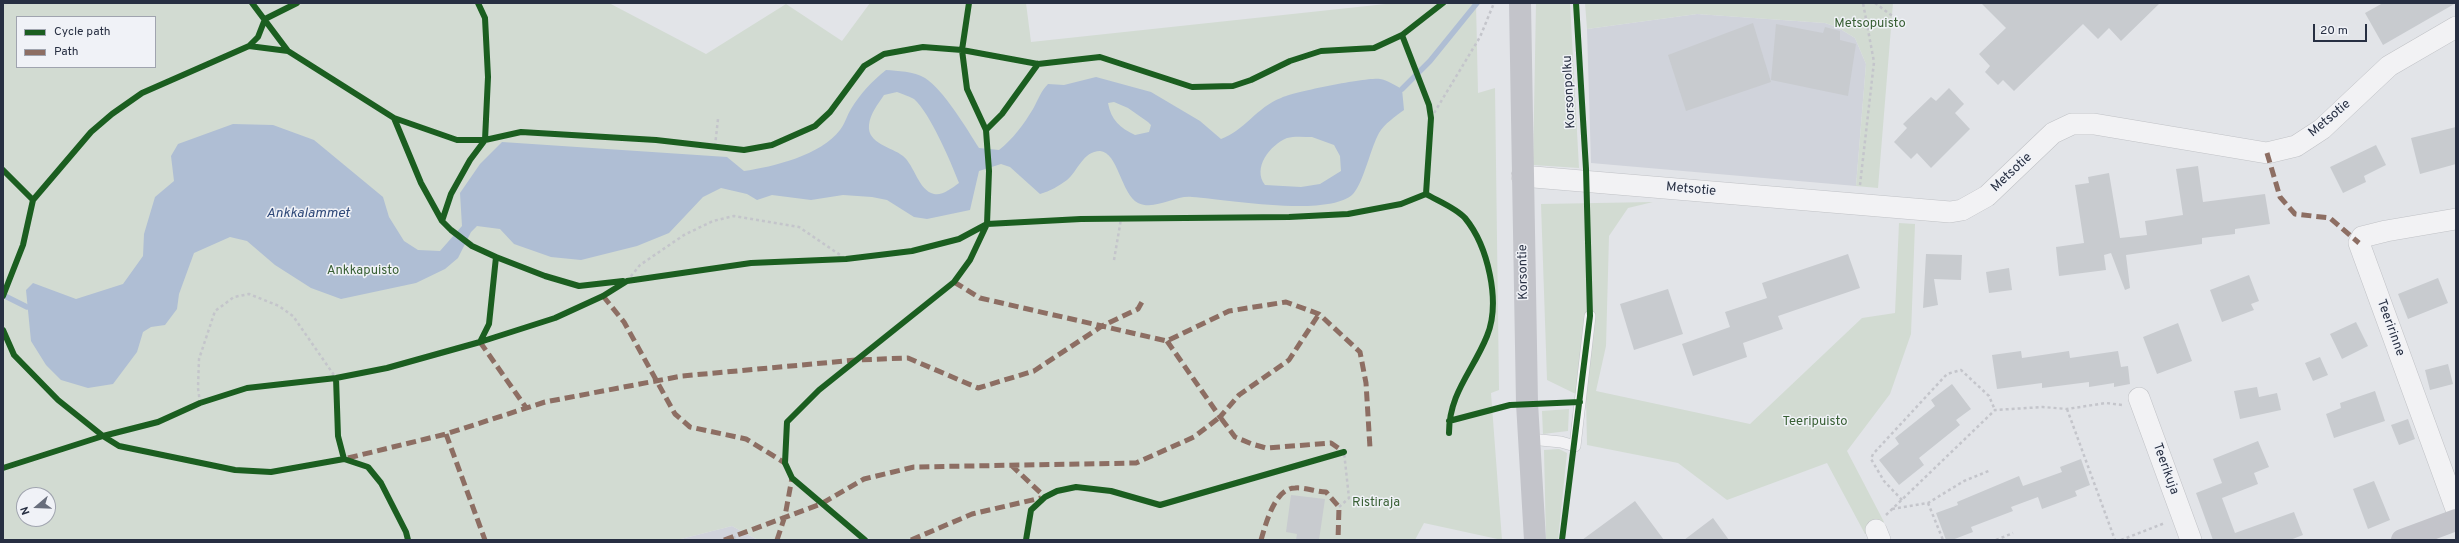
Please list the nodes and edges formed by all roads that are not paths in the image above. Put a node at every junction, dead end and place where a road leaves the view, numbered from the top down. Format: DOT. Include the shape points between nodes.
graph roads {
  1 [pos="1519,5"];
  2 [pos="2456,27"];
  3 [pos="1522,176"];
  4 [pos="2456,219"];
  5 [pos="1590,316"];
  6 [pos="2141,402"];
  7 [pos="1530,439"];
  8 [pos="2456,509"];
  9 [pos="2456,520"];
  10 [pos="1535,540"];
  11 [pos="2191,540"];
  12 [pos="2402,540"];
  1 -- 3 [label="main road, Korsontie"];
  2 -- 3 [label="street, Metsotie" via="2389,66 2322,130 2296,146 2267,153 2094,124 2072,124 2053,133 1987,196 1962,210 1950,212"];
  3 -- 7 [label="main road, Korsontie"];
  4 -- 8 [label="street, Teeririnne" via="2386,231 2362,237 2359,243"];
  5 -- 7 [label="lane" via="1575,446"];
  6 -- 11 [label="street, Teerikuja"];
  7 -- 10 [label="main road, Korsontie"];
  9 -- 12 [label="main road"];
}
